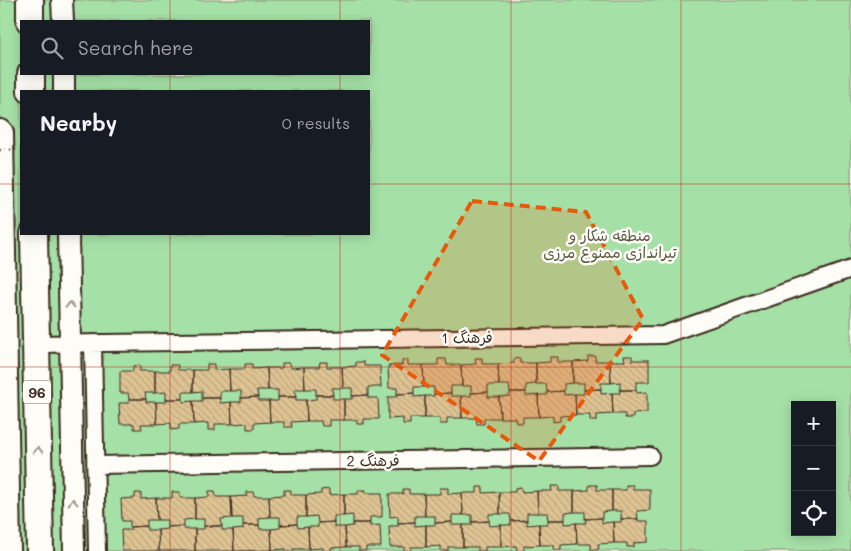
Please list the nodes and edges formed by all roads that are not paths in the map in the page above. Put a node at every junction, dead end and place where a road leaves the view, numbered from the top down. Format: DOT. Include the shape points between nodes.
graph roads {
  1 [pos="30,0"];
  2 [pos="62,0"];
  3 [pos="30,20"];
  4 [pos="63,20"];
  5 [pos="31,75"];
  6 [pos="64,75"];
  7 [pos="31,90"];
  8 [pos="64,90"];
  9 [pos="0,133"];
  10 [pos="34,235"];
  11 [pos="68,235"];
  12 [pos="851,269"];
  13 [pos="71,343"];
  14 [pos="93,343"];
  15 [pos="36,344"];
  16 [pos="650,456"];
  17 [pos="96,465"];
  18 [pos="7,551"];
  19 [pos="40,551"];
  20 [pos="74,551"];
  21 [pos="97,551"];
  1 -- 3 [label="main road"];
  2 -- 4 [label="street"];
  5 -- 7 [label="main road"];
  6 -- 8 [label="street"];
  9 -- 18 [label="main road, 96"];
  10 -- 15 [label="main road, 96"];
  13 -- 11 [label="street, one-way"];
  12 -- 14 [label="street, فرهنگ 1" via="663,335"];
  13 -- 14 [label="street, فرهنگ 1"];
  13 -- 15 [label="street, فرهنگ 1"];
  20 -- 13 [label="street, one-way"];
  14 -- 17 [label="street"];
  19 -- 15 [label="main road, 96, one-way"];
  16 -- 17 [label="street, فرهنگ 2"];
  17 -- 21 [label="street"];
}
